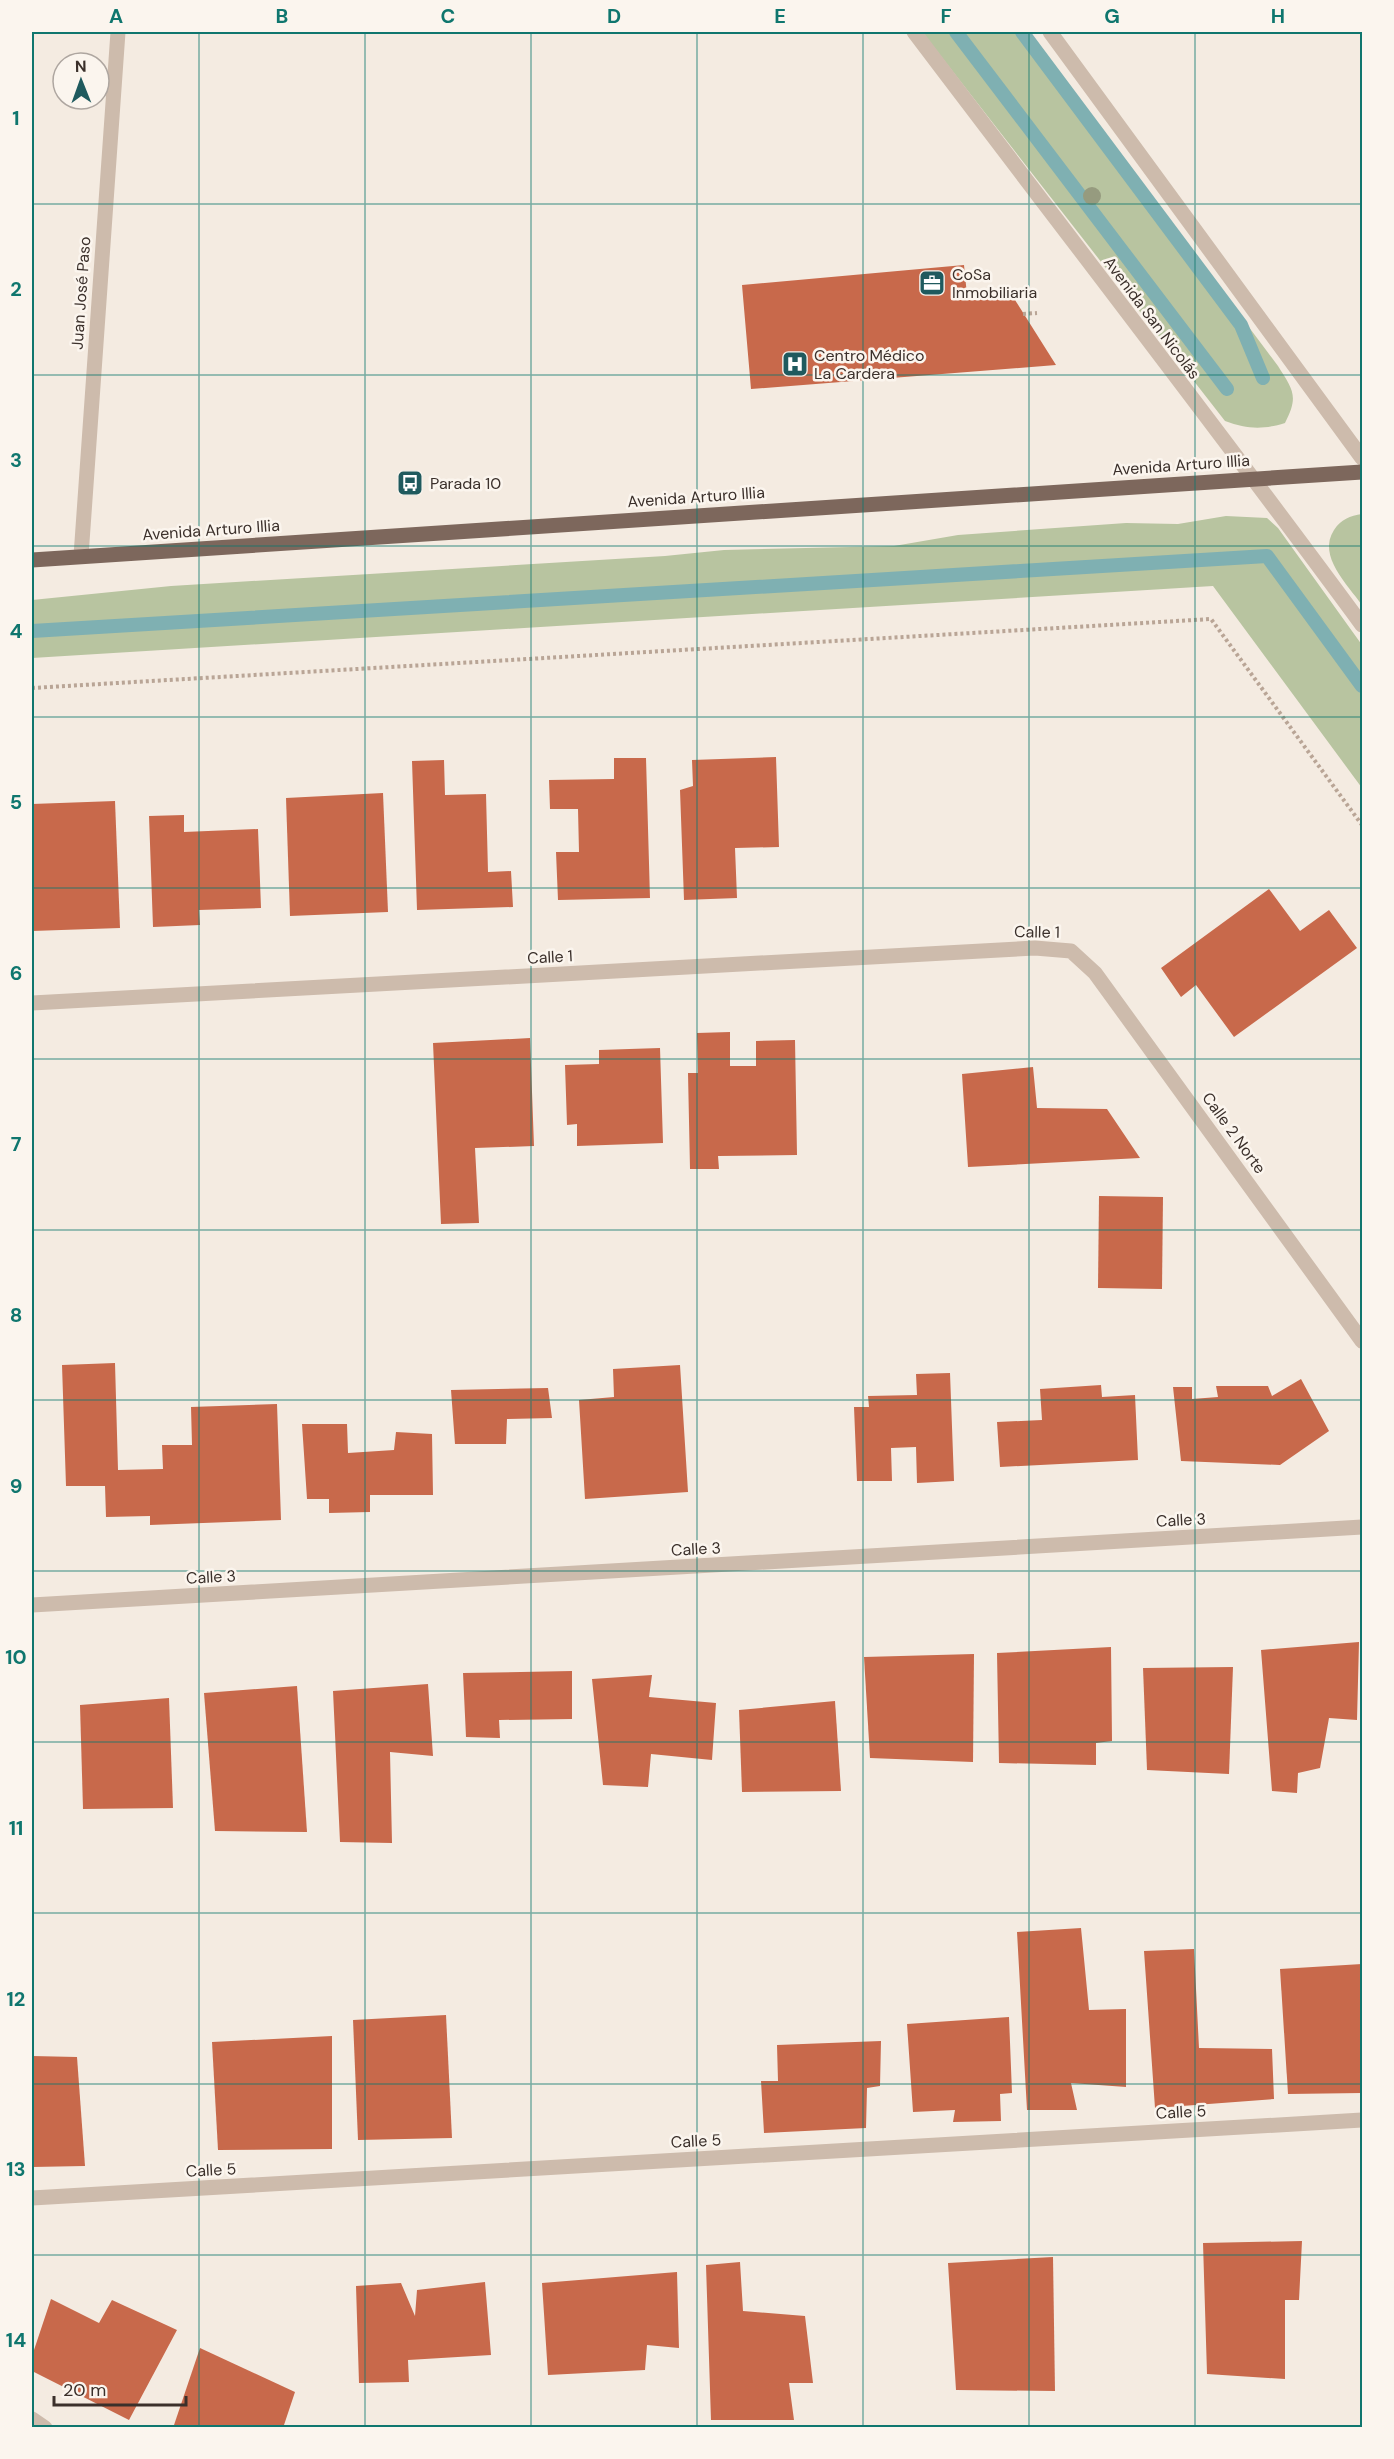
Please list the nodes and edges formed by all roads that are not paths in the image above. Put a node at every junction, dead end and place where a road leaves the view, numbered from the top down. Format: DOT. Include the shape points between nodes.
graph roads {
  1 [pos="118,32"];
  2 [pos="914,32"];
  3 [pos="1050,32"];
  4 [pos="1362,458"];
  5 [pos="1362,472"];
  6 [pos="1255,479"];
  7 [pos="81,556"];
  8 [pos="32,560"];
  9 [pos="1362,625"];
  10 [pos="1071,951"];
  11 [pos="32,1003"];
  12 [pos="1362,1341"];
  13 [pos="1362,1527"];
  14 [pos="32,1605"];
  15 [pos="1362,2120"];
  16 [pos="32,2198"];
  17 [pos="32,2419"];
  18 [pos="45,2427"];
  1 -- 7 [label="street, Juan José Paso"];
  2 -- 6 [label="street, Avenida San Nicolás"];
  3 -- 4 [label="street"];
  5 -- 6 [label="main road, Avenida Arturo Illia"];
  6 -- 7 [label="main road, Avenida Arturo Illia"];
  6 -- 9 [label="street, Avenida San Nicolás"];
  7 -- 8 [label="main road, Avenida Arturo Illia"];
  10 -- 11 [label="street, Calle 1" via="1035,948"];
  10 -- 12 [label="street, Calle 2 Norte" via="1095,973"];
  13 -- 14 [label="street, Calle 3"];
  15 -- 16 [label="street, Calle 5"];
  17 -- 18 [label="street"];
}
